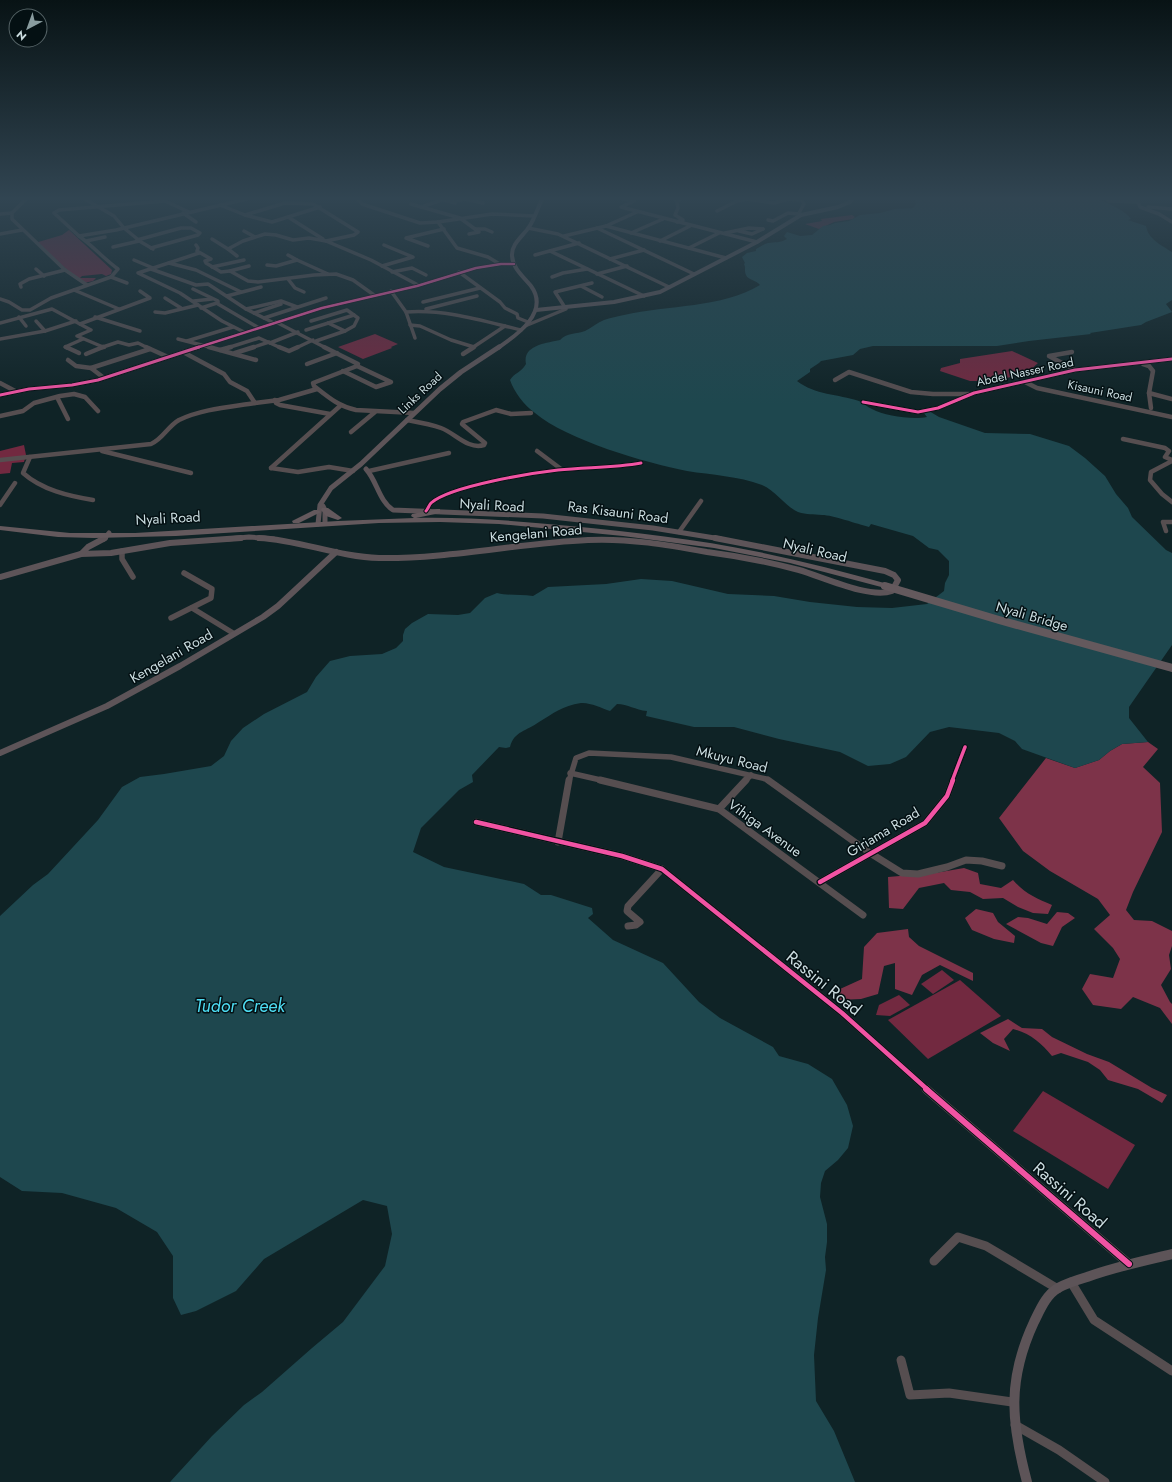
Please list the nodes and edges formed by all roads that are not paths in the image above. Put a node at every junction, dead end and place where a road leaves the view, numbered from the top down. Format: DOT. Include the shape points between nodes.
graph roads {
  1 [pos="61,266"];
  2 [pos="114,266"];
  3 [pos="148,266"];
  4 [pos="158,266"];
  5 [pos="187,266"];
  6 [pos="216,266"];
  7 [pos="249,266"];
  8 [pos="311,266"];
  9 [pos="382,266"];
  10 [pos="484,266"];
  11 [pos="516,266"];
  12 [pos="580,266"];
  13 [pos="627,266"];
  14 [pos="678,266"];
  15 [pos="710,266"];
  16 [pos="212,267"];
  17 [pos="152,268"];
  18 [pos="36,269"];
  19 [pos="586,269"];
  20 [pos="65,270"];
  21 [pos="230,271"];
  22 [pos="392,272"];
  23 [pos="459,272"];
  24 [pos="328,274"];
  25 [pos="597,274"];
  26 [pos="694,274"];
  27 [pos="426,275"];
  28 [pos="44,276"];
  29 [pos="552,276"];
  30 [pos="111,277"];
  31 [pos="288,279"];
  32 [pos="127,283"];
  33 [pos="592,283"];
  34 [pos="86,285"];
  35 [pos="418,285"];
  36 [pos="581,286"];
  37 [pos="21,287"];
  38 [pos="669,287"];
  39 [pos="261,288"];
  40 [pos="480,288"];
  41 [pos="193,289"];
  42 [pos="74,290"];
  43 [pos="140,291"];
  44 [pos="390,291"];
  45 [pos="241,292"];
  46 [pos="304,292"];
  47 [pos="374,295"];
  48 [pos="477,296"];
  49 [pos="644,296"];
  50 [pos="228,297"];
  51 [pos="165,298"];
  52 [pos="326,298"];
  53 [pos="602,298"];
  54 [pos="0,299"];
  55 [pos="212,299"];
  56 [pos="194,301"];
  57 [pos="218,302"];
  58 [pos="286,302"];
  59 [pos="423,302"];
  60 [pos="200,306"];
  61 [pos="296,307"];
  62 [pos="537,307"];
  63 [pos="181,308"];
  64 [pos="566,308"];
  65 [pos="246,309"];
  66 [pos="119,310"];
  67 [pos="422,310"];
  68 [pos="155,312"];
  69 [pos="307,312"];
  70 [pos="406,312"];
  71 [pos="254,313"];
  72 [pos="354,315"];
  73 [pos="19,317"];
  74 [pos="95,317"];
  75 [pos="264,318"];
  76 [pos="36,321"];
  77 [pos="76,321"];
  78 [pos="311,321"];
  79 [pos="0,323"];
  80 [pos="275,323"];
  81 [pos="328,323"];
  82 [pos="80,324"];
  83 [pos="26,326"];
  84 [pos="410,326"];
  85 [pos="504,326"];
  86 [pos="525,326"];
  87 [pos="233,327"];
  88 [pos="259,328"];
  89 [pos="306,330"];
  90 [pos="45,331"];
  91 [pos="140,331"];
  92 [pos="345,331"];
  93 [pos="244,332"];
  94 [pos="298,332"];
  95 [pos="415,338"];
  96 [pos="0,339"];
  97 [pos="83,339"];
  98 [pos="178,339"];
  99 [pos="187,341"];
  100 [pos="314,341"];
  101 [pos="270,342"];
  102 [pos="203,346"];
  103 [pos="474,346"];
  104 [pos="103,347"];
  105 [pos="150,349"];
  106 [pos="220,350"];
  107 [pos="79,352"];
  108 [pos="183,352"];
  109 [pos="1072,352"];
  110 [pos="235,353"];
  111 [pos="86,354"];
  112 [pos="337,354"];
  113 [pos="463,354"];
  114 [pos="168,357"];
  115 [pos="1172,359"];
  116 [pos="68,360"];
  117 [pos="256,360"];
  118 [pos="1141,363"];
  119 [pos="308,364"];
  120 [pos="357,366"];
  121 [pos="91,368"];
  122 [pos="1075,370"];
  123 [pos="343,371"];
  124 [pos="372,372"];
  125 [pos="357,377"];
  126 [pos="104,378"];
  127 [pos="835,380"];
  128 [pos="1025,382"];
  129 [pos="0,383"];
  130 [pos="317,389"];
  131 [pos="17,392"];
  132 [pos="970,394"];
  133 [pos="1149,394"];
  134 [pos="0,395"];
  135 [pos="57,397"];
  136 [pos="1172,399"];
  137 [pos="275,400"];
  138 [pos="863,402"];
  139 [pos="255,403"];
  140 [pos="340,406"];
  141 [pos="1149,409"];
  142 [pos="98,411"];
  143 [pos="375,412"];
  144 [pos="414,413"];
  145 [pos="531,413"];
  146 [pos="330,414"];
  147 [pos="0,416"];
  148 [pos="1172,416"];
  149 [pos="68,419"];
  150 [pos="407,420"];
  151 [pos="351,432"];
  152 [pos="1123,439"];
  153 [pos="100,450"];
  154 [pos="538,451"];
  155 [pos="449,453"];
  156 [pos="30,457"];
  157 [pos="0,460"];
  158 [pos="1172,460"];
  159 [pos="641,463"];
  160 [pos="357,468"];
  161 [pos="561,469"];
  162 [pos="367,470"];
  163 [pos="191,473"];
  164 [pos="15,483"];
  165 [pos="94,500"];
  166 [pos="701,501"];
  167 [pos="1172,502"];
  168 [pos="0,505"];
  169 [pos="323,507"];
  170 [pos="426,511"];
  171 [pos="437,511"];
  172 [pos="413,516"];
  173 [pos="338,518"];
  174 [pos="543,518"];
  175 [pos="320,520"];
  176 [pos="1172,522"];
  177 [pos="0,528"];
  178 [pos="587,530"];
  179 [pos="1166,531"];
  180 [pos="679,532"];
  181 [pos="108,535"];
  182 [pos="95,538"];
  183 [pos="588,540"];
  184 [pos="122,552"];
  185 [pos="336,552"];
  186 [pos="81,554"];
  187 [pos="184,573"];
  188 [pos="0,577"];
  189 [pos="133,577"];
  190 [pos="886,584"];
  191 [pos="876,593"];
  192 [pos="192,608"];
  193 [pos="171,618"];
  194 [pos="233,633"];
  195 [pos="1172,664"];
  196 [pos="1172,668"];
  197 [pos="965,747"];
  198 [pos="0,753"];
  199 [pos="570,773"];
  200 [pos="750,775"];
  201 [pos="719,809"];
  202 [pos="476,822"];
  203 [pos="558,842"];
  204 [pos="870,853"];
  205 [pos="1002,866"];
  206 [pos="662,868"];
  207 [pos="820,882"];
  208 [pos="863,915"];
  209 [pos="628,926"];
  210 [pos="1172,1254"];
  211 [pos="934,1261"];
  212 [pos="1129,1264"];
  213 [pos="1071,1282"];
  214 [pos="1058,1289"];
  215 [pos="901,1360"];
  216 [pos="1172,1371"];
  217 [pos="1012,1402"];
  218 [pos="1014,1424"];
  219 [pos="1027,1482"];
  220 [pos="1105,1482"];
  1 -- 20 [label="street"];
  2 -- 30 [label="street" via="118,269"];
  3 -- 17 [label="street"];
  4 -- 17 [label="street"];
  5 -- 45 [label="street" via="221,280"];
  6 -- 16 [label="street"];
  7 -- 21 [label="street"];
  8 -- 24 [label="street"];
  9 -- 22 [label="street"];
  10 -- 23 [label="street"];
  11 -- 62 [label="main road" via="535,290"];
  12 -- 19 [label="street"];
  13 -- 25 [label="street"];
  13 -- 38 [label="street"];
  14 -- 26 [label="street"];
  15 -- 26 [label="main road"];
  16 -- 21 [label="street" via="221,272"];
  17 -- 50 [label="street" via="196,285 208,284"];
  17 -- 56 [label="street" via="138,273"];
  18 -- 28 [label="street"];
  19 -- 25 [label="street"];
  19 -- 29 [label="street"];
  20 -- 28 [label="street"];
  20 -- 34 [label="street"];
  21 -- 31 [label="street" via="251,282"];
  22 -- 27 [label="street" via="412,268"];
  22 -- 35 [label="street"];
  23 -- 35 [label="street"];
  23 -- 40 [label="street"];
  24 -- 31 [label="street"];
  24 -- 47 [label="street" via="352,279"];
  25 -- 49 [label="street"];
  26 -- 38 [label="main road"];
  28 -- 37 [label="street" via="24,281 20,284"];
  30 -- 32 [label="street"];
  30 -- 34 [label="street"];
  31 -- 46 [label="street" via="295,288"];
  33 -- 36 [label="street"];
  34 -- 42 [label="street"];
  35 -- 44 [label="street"];
  36 -- 53 [label="street"];
  36 -- 64 [label="street" via="555,292"];
  38 -- 49 [label="main road"];
  39 -- 45 [label="street"];
  40 -- 59 [label="street"];
  40 -- 86 [label="street" via="517,314"];
  41 -- 55 [label="street"];
  42 -- 54 [label="street" via="30,310 22,310"];
  42 -- 66 [label="street"];
  43 -- 66 [label="street" via="150,298"];
  44 -- 47 [label="street"];
  44 -- 70 [label="street"];
  45 -- 50 [label="street"];
  47 -- 69 [label="street"];
  48 -- 67 [label="street"];
  49 -- 64 [label="main road"];
  50 -- 57 [label="street"];
  50 -- 65 [label="street"];
  51 -- 63 [label="street"];
  52 -- 61 [label="street"];
  55 -- 56 [label="street"];
  55 -- 57 [label="street"];
  56 -- 60 [label="street"];
  57 -- 60 [label="street"];
  57 -- 88 [label="street"];
  58 -- 61 [label="street"];
  58 -- 65 [label="street" via="277,301"];
  58 -- 71 [label="street"];
  60 -- 63 [label="street"];
  60 -- 87 [label="street"];
  61 -- 69 [label="street"];
  61 -- 75 [label="street"];
  62 -- 64 [label="main road"];
  62 -- 86 [label="main road, Links Road"];
  63 -- 68 [label="street" via="165,313"];
  64 -- 86 [label="street"];
  65 -- 71 [label="street"];
  66 -- 74 [label="street"];
  67 -- 70 [label="street"];
  67 -- 85 [label="street"];
  69 -- 80 [label="street"];
  70 -- 84 [label="street"];
  71 -- 75 [label="street"];
  72 -- 78 [label="street" via="346,310"];
  72 -- 81 [label="street"];
  72 -- 92 [label="street" via="358,317 357,321"];
  73 -- 77 [label="street" via="52,309"];
  73 -- 79 [label="street"];
  73 -- 83 [label="street"];
  74 -- 82 [label="street"];
  74 -- 91 [label="street"];
  75 -- 80 [label="street"];
  76 -- 90 [label="street"];
  77 -- 82 [label="street"];
  77 -- 90 [label="street"];
  80 -- 88 [label="street"];
  80 -- 94 [label="street"];
  81 -- 89 [label="street"];
  81 -- 92 [label="street"];
  82 -- 97 [label="street" via="91,330 77,336"];
  84 -- 95 [label="street"];
  84 -- 103 [label="street" via="420,326 451,340"];
  85 -- 86 [label="street"];
  85 -- 103 [label="street"];
  86 -- 144 [label="main road, Links Road" via="451,379"];
  87 -- 93 [label="street"];
  87 -- 99 [label="street"];
  88 -- 93 [label="street"];
  90 -- 96 [label="street"];
  92 -- 100 [label="street"];
  93 -- 102 [label="street"];
  94 -- 100 [label="street"];
  94 -- 101 [label="street"];
  97 -- 104 [label="street"];
  97 -- 107 [label="street" via="65,347"];
  98 -- 99 [label="street"];
  99 -- 102 [label="street"];
  100 -- 101 [label="street" via="289,351"];
  100 -- 112 [label="street"];
  101 -- 106 [label="street" via="258,338"];
  101 -- 110 [label="street"];
  102 -- 106 [label="street"];
  102 -- 108 [label="street"];
  103 -- 113 [label="street"];
  104 -- 105 [label="street" via="120,342 129,345 138,343"];
  104 -- 111 [label="street"];
  105 -- 114 [label="street"];
  105 -- 121 [label="street"];
  106 -- 110 [label="street"];
  108 -- 114 [label="street"];
  108 -- 139 [label="street" via="224,374 224,378 229,382 244,388"];
  109 -- 122 [label="street" via="1049,356"];
  110 -- 117 [label="street"];
  112 -- 119 [label="street"];
  112 -- 120 [label="street" via="357,363"];
  114 -- 126 [label="street"];
  115 -- 118 [label="street, Abdel Nasser Road"];
  116 -- 121 [label="street" via="76,366"];
  118 -- 122 [label="street, Abdel Nasser Road"];
  118 -- 133 [label="street" via="1153,371"];
  120 -- 123 [label="street"];
  120 -- 124 [label="street"];
  121 -- 126 [label="street"];
  122 -- 128 [label="street, Abdel Nasser Road"];
  123 -- 125 [label="street"];
  123 -- 130 [label="street" via="314,382 313,385"];
  124 -- 125 [label="street"];
  124 -- 125 [label="street" via="391,382 378,387"];
  126 -- 131 [label="street"];
  127 -- 132 [label="street" via="849,372 914,392 933,395"];
  128 -- 132 [label="street, Abdel Nasser Road"];
  128 -- 141 [label="street, Kisauni Road" via="1037,388"];
  129 -- 131 [label="street"];
  130 -- 137 [label="street"];
  130 -- 140 [label="street"];
  131 -- 134 [label="street"];
  132 -- 138 [label="street, Abdel Nasser Road" via="938,408 918,412"];
  133 -- 136 [label="street"];
  133 -- 141 [label="street"];
  135 -- 142 [label="street" via="81,395"];
  135 -- 147 [label="street" via="34,403 22,411"];
  135 -- 149 [label="street"];
  137 -- 139 [label="street"];
  137 -- 146 [label="street" via="280,405"];
  139 -- 153 [label="street" via="193,415 171,424 160,440 151,444"];
  140 -- 143 [label="street"];
  140 -- 146 [label="street"];
  141 -- 148 [label="street"];
  143 -- 144 [label="street"];
  143 -- 151 [label="street"];
  144 -- 150 [label="main road, Links Road"];
  145 -- 150 [label="street" via="511,414 496,410 463,422 462,424 485,443 478,447 472,446 447,430"];
  146 -- 160 [label="street" via="271,468 298,472 329,467"];
  150 -- 160 [label="main road, Links Road"];
  152 -- 158 [label="street" via="1165,448 1169,451 1165,457"];
  153 -- 156 [label="street"];
  153 -- 163 [label="street"];
  154 -- 161 [label="street"];
  155 -- 162 [label="street"];
  156 -- 157 [label="street"];
  156 -- 165 [label="street" via="23,473 28,478 75,497"];
  158 -- 167 [label="street" via="1152,472 1150,480"];
  159 -- 161 [label="street" via="619,467"];
  160 -- 162 [label="street"];
  160 -- 169 [label="main road, Links Road" via="323,498"];
  161 -- 170 [label="street" via="467,488 432,502"];
  162 -- 170 [label="main road, Ras Kisauni Road" via="390,508 396,511"];
  164 -- 168 [label="street"];
  166 -- 180 [label="street"];
  169 -- 173 [label="highway"];
  169 -- 175 [label="main road"];
  169 -- 175 [label="main road, Links Road"];
  170 -- 171 [label="main road, Ras Kisauni Road"];
  171 -- 172 [label="highway"];
  171 -- 174 [label="main road, Ras Kisauni Road"];
  172 -- 173 [label="highway, Nyali Road"];
  172 -- 174 [label="highway, Nyali Road"];
  173 -- 175 [label="highway, Nyali Road"];
  174 -- 180 [label="main road, Ras Kisauni Road"];
  174 -- 190 [label="highway, Nyali Road" via="746,548 828,566"];
  175 -- 178 [label="highway, Nyali Road" via="452,520"];
  175 -- 181 [label="highway, Nyali Road"];
  175 -- 181 [label="highway, Nyali Road" via="186,534"];
  176 -- 179 [label="street" via="1163,522"];
  177 -- 182 [label="highway, Nyali Road"];
  178 -- 183 [label="street"];
  178 -- 190 [label="highway, Nyali Road" via="750,552"];
  180 -- 191 [label="main road, Ras Kisauni Road" via="749,543 887,571 898,578 894,590"];
  181 -- 182 [label="highway, Nyali Road"];
  182 -- 186 [label="main road"];
  183 -- 185 [label="main road, Kengelani Road" via="396,558 361,557"];
  183 -- 191 [label="main road, Kengelani Road" via="653,543 741,557 798,570"];
  184 -- 185 [label="main road, Kengelani Road" via="170,543 249,537 280,539"];
  184 -- 186 [label="main road, Kengelani Road"];
  184 -- 189 [label="street" via="122,559"];
  185 -- 194 [label="main road, Kengelani Road" via="278,606"];
  186 -- 188 [label="main road"];
  187 -- 192 [label="street" via="212,589 212,598"];
  190 -- 195 [label="highway, Nyali Bridge"];
  190 -- 196 [label="highway, Nyali Bridge, bridge" via="999,620"];
  192 -- 193 [label="street"];
  192 -- 194 [label="street"];
  194 -- 198 [label="main road, Kengelani Road" via="107,706"];
  197 -- 204 [label="street, Giriama Road" via="947,796 925,823"];
  199 -- 200 [label="street, Mkuyu Road" via="576,758 589,753 671,757"];
  199 -- 201 [label="street, Vihiga Avenue"];
  199 -- 203 [label="street"];
  200 -- 201 [label="street"];
  200 -- 204 [label="street, Mkuyu Road" via="771,781"];
  201 -- 207 [label="street, Vihiga Avenue"];
  202 -- 203 [label="street, Rassini Road"];
  203 -- 206 [label="street, Rassini Road"];
  204 -- 205 [label="street, Mkuyu Road" via="902,873 918,874 966,860"];
  204 -- 207 [label="street, Giriama Road"];
  206 -- 209 [label="street" via="628,906 627,911 640,922"];
  206 -- 212 [label="street, Rassini Road" via="842,1013"];
  207 -- 208 [label="street, Vihiga Avenue"];
  210 -- 212 [label="main road"];
  211 -- 214 [label="street" via="958,1237 986,1246"];
  212 -- 213 [label="main road"];
  213 -- 214 [label="main road"];
  213 -- 216 [label="street" via="1100,1326"];
  214 -- 217 [label="main road" via="1041,1307 1026,1340 1016,1368"];
  215 -- 217 [label="street" via="910,1395 952,1392"];
  217 -- 218 [label="main road"];
  218 -- 219 [label="main road"];
  218 -- 220 [label="street" via="1059,1450"];
}
